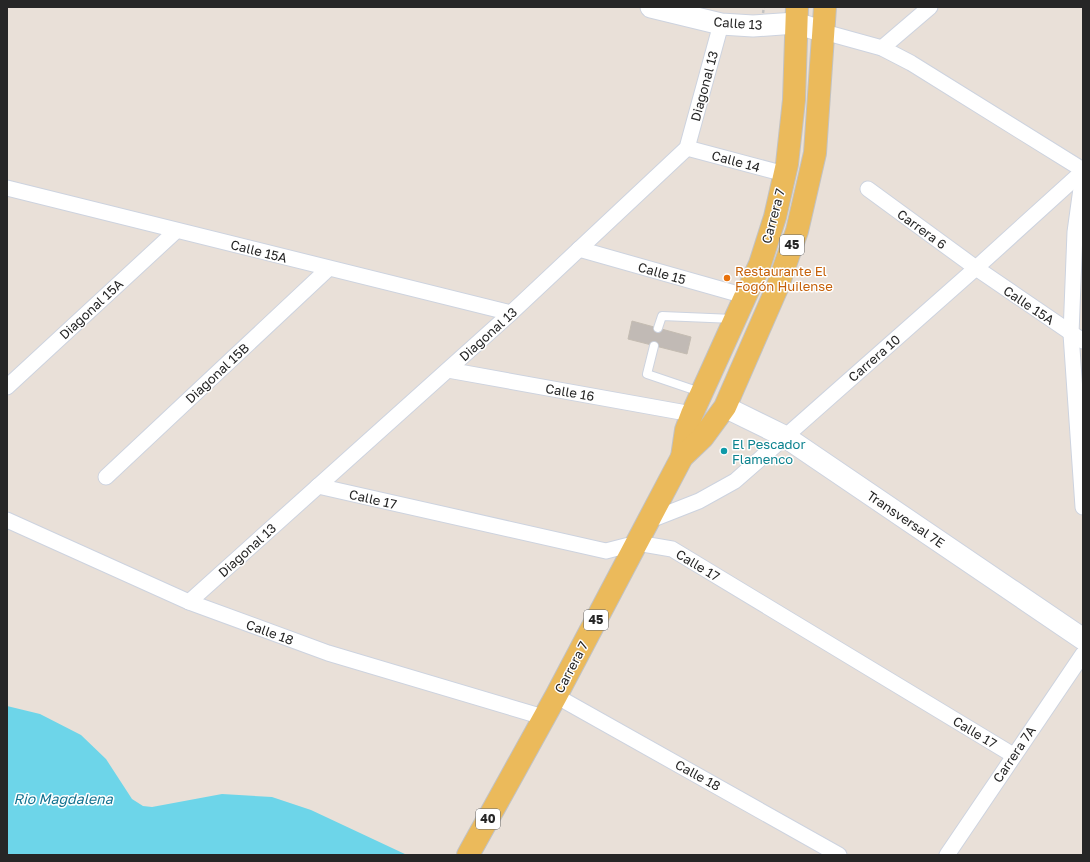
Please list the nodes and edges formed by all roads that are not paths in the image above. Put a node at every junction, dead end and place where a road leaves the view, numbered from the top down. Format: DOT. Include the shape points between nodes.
graph roads {
  1 [pos="651,7"];
  2 [pos="825,7"];
  3 [pos="930,7"];
  4 [pos="793,12"];
  5 [pos="721,24"];
  6 [pos="824,32"];
  7 [pos="882,48"];
  8 [pos="687,148"];
  9 [pos="1083,172"];
  10 [pos="784,174"];
  11 [pos="7,188"];
  12 [pos="868,189"];
  13 [pos="176,231"];
  14 [pos="579,249"];
  15 [pos="328,268"];
  16 [pos="976,268"];
  17 [pos="745,296"];
  18 [pos="511,313"];
  19 [pos="735,319"];
  20 [pos="658,328"];
  21 [pos="1077,337"];
  22 [pos="654,346"];
  23 [pos="448,370"];
  24 [pos="7,387"];
  25 [pos="701,392"];
  26 [pos="725,407"];
  27 [pos="692,414"];
  28 [pos="784,436"];
  29 [pos="682,457"];
  30 [pos="106,477"];
  31 [pos="1082,483"];
  32 [pos="318,486"];
  33 [pos="1083,507"];
  34 [pos="7,520"];
  35 [pos="648,521"];
  36 [pos="637,543"];
  37 [pos="190,602"];
  38 [pos="1083,639"];
  39 [pos="1083,654"];
  40 [pos="556,696"];
  41 [pos="544,716"];
  42 [pos="1013,755"];
  43 [pos="509,783"];
  44 [pos="468,855"];
  45 [pos="839,855"];
  46 [pos="947,855"];
  1 -- 5 [label="street, Calle 13"];
  2 -- 6 [label="main road, Carrera 7 / 45"];
  3 -- 7 [label="street"];
  4 -- 5 [label="street, Calle 13" via="754,26"];
  4 -- 6 [label="street, Calle 13"];
  4 -- 10 [label="main road, Carrera 7 / 45" via="794,100"];
  5 -- 8 [label="street, Diagonal 13"];
  6 -- 7 [label="street"];
  6 -- 26 [label="main road, Carrera 7 / 45" via="815,153 797,231 777,288"];
  7 -- 9 [label="street" via="911,62"];
  8 -- 10 [label="street, Calle 14"];
  8 -- 14 [label="street, Diagonal 13"];
  9 -- 16 [label="street, Carrera 10"];
  9 -- 21 [label="street" via="1075,232"];
  10 -- 17 [label="main road, Carrera 7 / 45" via="762,258"];
  11 -- 13 [label="street, Calle 15A"];
  12 -- 16 [label="street, Carrera 6"];
  13 -- 15 [label="street, Calle 15A"];
  13 -- 24 [label="street, Diagonal 15A"];
  14 -- 17 [label="street, Calle 15"];
  14 -- 18 [label="street, Diagonal 13"];
  15 -- 18 [label="street, Calle 15A"];
  15 -- 30 [label="street, Diagonal 15B"];
  16 -- 21 [label="street, Calle 15A"];
  16 -- 28 [label="street, Carrera 10"];
  17 -- 19 [label="main road, Carrera 7 / 45"];
  18 -- 23 [label="street, Diagonal 13"];
  19 -- 20 [label="lane" via="662,316"];
  19 -- 25 [label="main road, Carrera 7 / 45"];
  21 -- 31 [label="street"];
  22 -- 25 [label="lane" via="647,374"];
  23 -- 27 [label="street, Calle 16"];
  23 -- 32 [label="street, Diagonal 13"];
  25 -- 27 [label="main road, Carrera 7 / 45"];
  26 -- 28 [label="street, Transversal 7E"];
  26 -- 29 [label="main road, Carrera 7 / 45" via="703,437"];
  27 -- 29 [label="main road, Carrera 7 / 45" via="686,430"];
  28 -- 35 [label="street, Carrera 10" via="735,481 699,501"];
  28 -- 38 [label="street, Transversal 7E"];
  29 -- 35 [label="main road, Carrera 7 / 45"];
  31 -- 33 [label="street"];
  32 -- 36 [label="street, Calle 17" via="606,551"];
  32 -- 37 [label="street, Diagonal 13"];
  34 -- 37 [label="street, Calle 18"];
  35 -- 36 [label="main road, Carrera 7 / 45"];
  36 -- 40 [label="main road, Carrera 7 / 45"];
  36 -- 42 [label="street, Calle 17" via="672,549"];
  37 -- 41 [label="street, Calle 18" via="328,653"];
  39 -- 42 [label="street, Carrera 7A"];
  40 -- 41 [label="main road, Carrera 7 / 45"];
  40 -- 45 [label="street, Calle 18"];
  41 -- 43 [label="main road, Carrera 7 / 45"];
  42 -- 46 [label="street, Carrera 7A"];
  43 -- 44 [label="main road, Carrera 7 / 40"];
}
